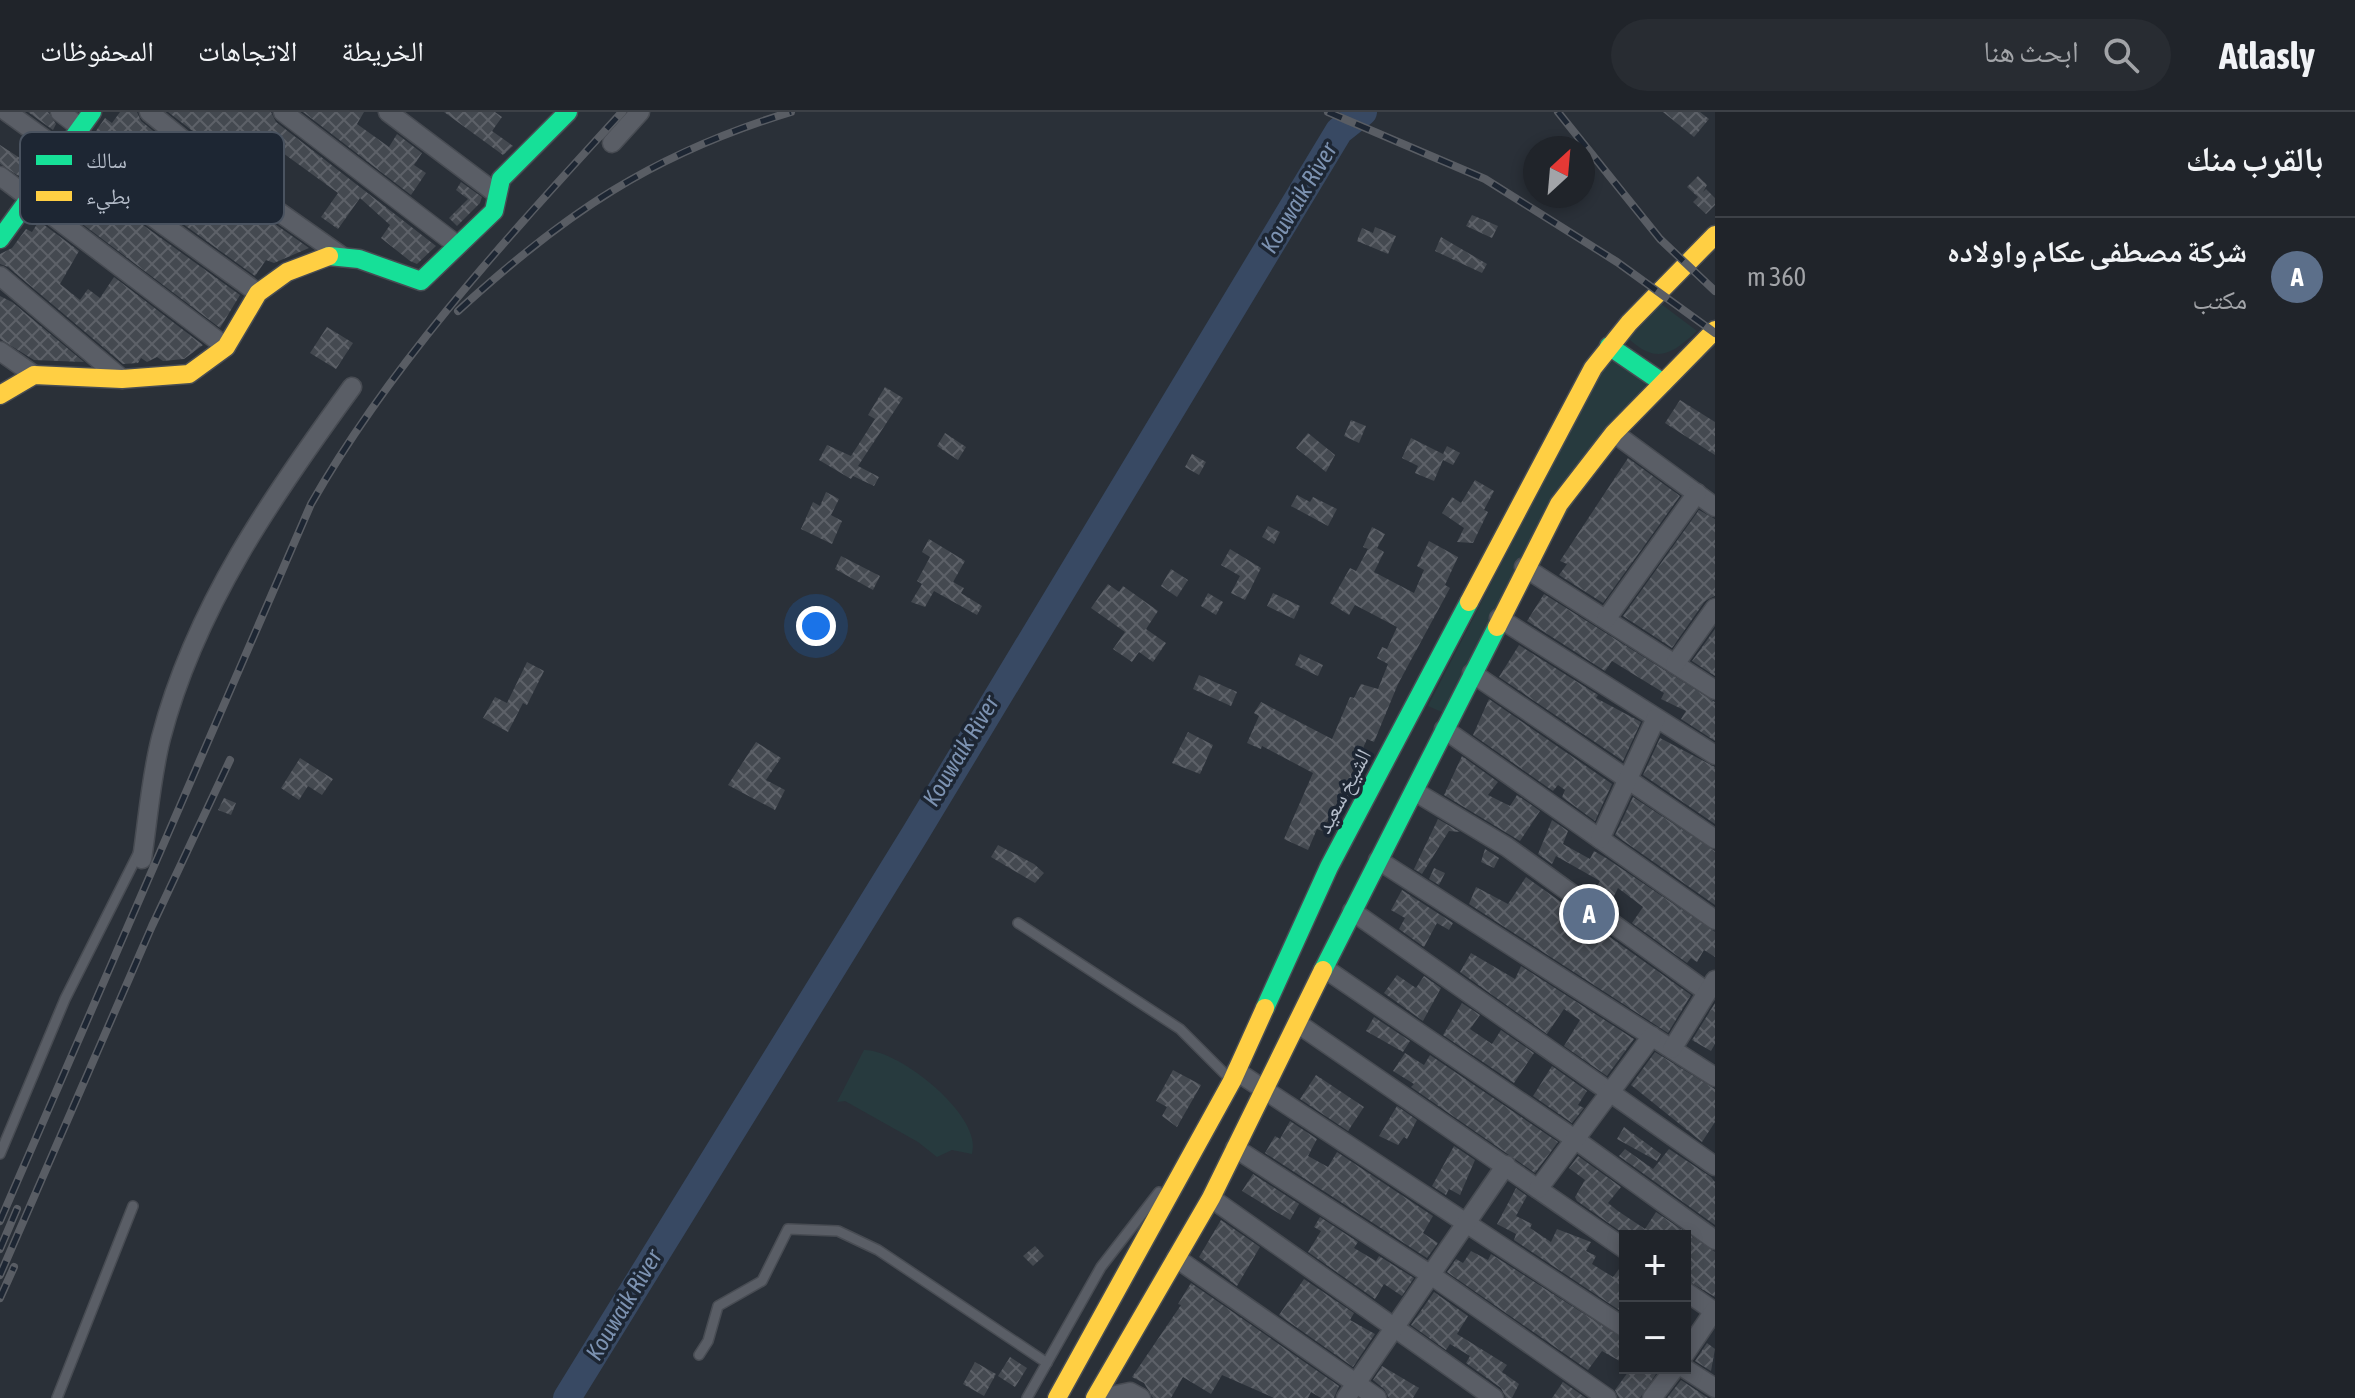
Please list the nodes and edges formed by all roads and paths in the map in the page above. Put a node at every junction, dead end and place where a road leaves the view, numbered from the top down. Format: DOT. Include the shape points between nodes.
graph roads {
  1 [pos="7,112"];
  2 [pos="60,112"];
  3 [pos="92,112"];
  4 [pos="149,112"];
  5 [pos="283,112"];
  6 [pos="388,112"];
  7 [pos="568,112"];
  8 [pos="640,112"];
  9 [pos="81,128"];
  10 [pos="34,132"];
  11 [pos="78,132"];
  12 [pos="174,132"];
  13 [pos="612,143"];
  14 [pos="0,176"];
  15 [pos="20,191"];
  16 [pos="497,194"];
  17 [pos="20,212"];
  18 [pos="284,216"];
  19 [pos="64,224"];
  20 [pos="161,224"];
  21 [pos="1715,235"];
  22 [pos="0,239"];
  23 [pos="457,245"];
  24 [pos="343,257"];
  25 [pos="0,276"];
  26 [pos="258,293"];
  27 [pos="1715,330"];
  28 [pos="1609,346"];
  29 [pos="226,347"];
  30 [pos="0,351"];
  31 [pos="34,375"];
  32 [pos="122,379"];
  33 [pos="1663,383"];
  34 [pos="352,387"];
  35 [pos="0,395"];
  36 [pos="1614,433"];
  37 [pos="1697,493"];
  38 [pos="1715,507"];
  39 [pos="1524,567"];
  40 [pos="1715,608"];
  41 [pos="1499,618"];
  42 [pos="1606,619"];
  43 [pos="1675,664"];
  44 [pos="1472,673"];
  45 [pos="1715,690"];
  46 [pos="1656,718"];
  47 [pos="1444,729"];
  48 [pos="1715,755"];
  49 [pos="1629,780"];
  50 [pos="1414,791"];
  51 [pos="1600,839"];
  52 [pos="1715,839"];
  53 [pos="143,850"];
  54 [pos="1378,860"];
  55 [pos="1352,911"];
  56 [pos="1715,920"];
  57 [pos="1018,923"];
  58 [pos="1324,968"];
  59 [pos="1711,986"];
  60 [pos="1297,1023"];
  61 [pos="1652,1036"];
  62 [pos="1672,1049"];
  63 [pos="1234,1076"];
  64 [pos="1715,1077"];
  65 [pos="1266,1090"];
  66 [pos="1609,1090"];
  67 [pos="1201,1139"];
  68 [pos="1576,1140"];
  69 [pos="1235,1148"];
  70 [pos="0,1154"];
  71 [pos="1506,1165"];
  72 [pos="1715,1166"];
  73 [pos="1538,1189"];
  74 [pos="1211,1198"];
  75 [pos="133,1206"];
  76 [pos="1467,1222"];
  77 [pos="1715,1240"];
  78 [pos="1619,1245"];
  79 [pos="1176,1258"];
  80 [pos="1431,1275"];
  81 [pos="1691,1295"];
  82 [pos="1715,1312"];
  83 [pos="1619,1324"];
  84 [pos="1394,1328"];
  85 [pos="1691,1346"];
  86 [pos="699,1355"];
  87 [pos="1047,1363"];
  88 [pos="1691,1373"];
  89 [pos="1670,1374"];
  90 [pos="1715,1388"];
  91 [pos="1351,1391"];
  92 [pos="57,1398"];
  93 [pos="1027,1398"];
  94 [pos="1057,1398"];
  95 [pos="1095,1398"];
  96 [pos="1102,1398"];
  97 [pos="1141,1398"];
  98 [pos="1377,1398"];
  99 [pos="1494,1398"];
  100 [pos="1607,1398"];
  101 [pos="1652,1398"];
  1 -- 10 [label="street"];
  2 -- 9 [label="street"];
  3 -- 9 [label="main road"];
  4 -- 12 [label="street"];
  5 -- 23 [label="street"];
  6 -- 16 [label="street"];
  7 -- 16 [label="main road" via="501,179"];
  8 -- 13 [label="street"];
  9 -- 11 [label="main road"];
  14 -- 15 [label="street"];
  16 -- 23 [label="main road" via="494,211"];
  17 -- 22 [label="main road"];
  18 -- 24 [label="street"];
  19 -- 29 [label="street"];
  20 -- 26 [label="street"];
  21 -- 28 [label="main road, الشيخ سعيد"];
  23 -- 24 [label="main road" via="421,281"];
  24 -- 26 [label="main road" via="330,256 287,272"];
  25 -- 32 [label="street"];
  26 -- 29 [label="main road"];
  27 -- 33 [label="main road"];
  28 -- 33 [label="main road"];
  28 -- 63 [label="main road, الشيخ سعيد" via="1329,867"];
  29 -- 32 [label="main road" via="189,374"];
  30 -- 31 [label="street"];
  31 -- 32 [label="main road"];
  31 -- 35 [label="main road"];
  33 -- 36 [label="main road"];
  34 -- 53 [label="street" via="252,533 187,659 161,740"];
  36 -- 37 [label="street"];
  36 -- 39 [label="main road" via="1559,504"];
  37 -- 38 [label="street"];
  37 -- 42 [label="street"];
  39 -- 41 [label="main road"];
  39 -- 42 [label="street"];
  40 -- 43 [label="street"];
  41 -- 44 [label="main road"];
  41 -- 46 [label="street"];
  42 -- 43 [label="street"];
  43 -- 45 [label="street"];
  44 -- 47 [label="main road"];
  44 -- 49 [label="street"];
  46 -- 48 [label="street"];
  46 -- 49 [label="street"];
  47 -- 50 [label="main road"];
  47 -- 51 [label="street"];
  49 -- 51 [label="street"];
  49 -- 52 [label="street"];
  50 -- 54 [label="main road"];
  50 -- 59 [label="street" via="1507,847"];
  51 -- 56 [label="street"];
  53 -- 70 [label="lane" via="65,999"];
  54 -- 55 [label="main road"];
  54 -- 61 [label="street"];
  55 -- 58 [label="main road"];
  55 -- 66 [label="street"];
  57 -- 63 [label="lane" via="1180,1029"];
  58 -- 60 [label="main road"];
  58 -- 68 [label="street"];
  59 -- 62 [label="street"];
  60 -- 65 [label="main road"];
  60 -- 71 [label="street"];
  61 -- 62 [label="street"];
  61 -- 66 [label="street"];
  62 -- 64 [label="street"];
  63 -- 65 [label="street"];
  63 -- 67 [label="main road, الشيخ سعيد"];
  65 -- 69 [label="main road"];
  65 -- 76 [label="street"];
  66 -- 68 [label="street"];
  66 -- 72 [label="street"];
  67 -- 87 [label="lane" via="1101,1267"];
  67 -- 94 [label="main road, الشيخ سعيد"];
  68 -- 73 [label="street"];
  68 -- 77 [label="street"];
  69 -- 74 [label="main road"];
  69 -- 80 [label="street"];
  71 -- 73 [label="street"];
  71 -- 76 [label="street"];
  73 -- 78 [label="street"];
  74 -- 79 [label="main road"];
  74 -- 84 [label="street"];
  75 -- 92 [label="lane"];
  76 -- 80 [label="street"];
  76 -- 83 [label="street"];
  79 -- 91 [label="street"];
  79 -- 95 [label="main road"];
  80 -- 84 [label="street"];
  80 -- 100 [label="street"];
  81 -- 82 [label="street"];
  82 -- 85 [label="street"];
  84 -- 91 [label="street"];
  84 -- 99 [label="street"];
  86 -- 87 [label="lane" via="718,1306 762,1281 788,1229 806,1227 838,1231 878,1250"];
  87 -- 93 [label="lane"];
  88 -- 90 [label="street"];
  89 -- 101 [label="street"];
  91 -- 98 [label="street"];
  96 -- 97 [label="street" via="1130,1392"];
}
